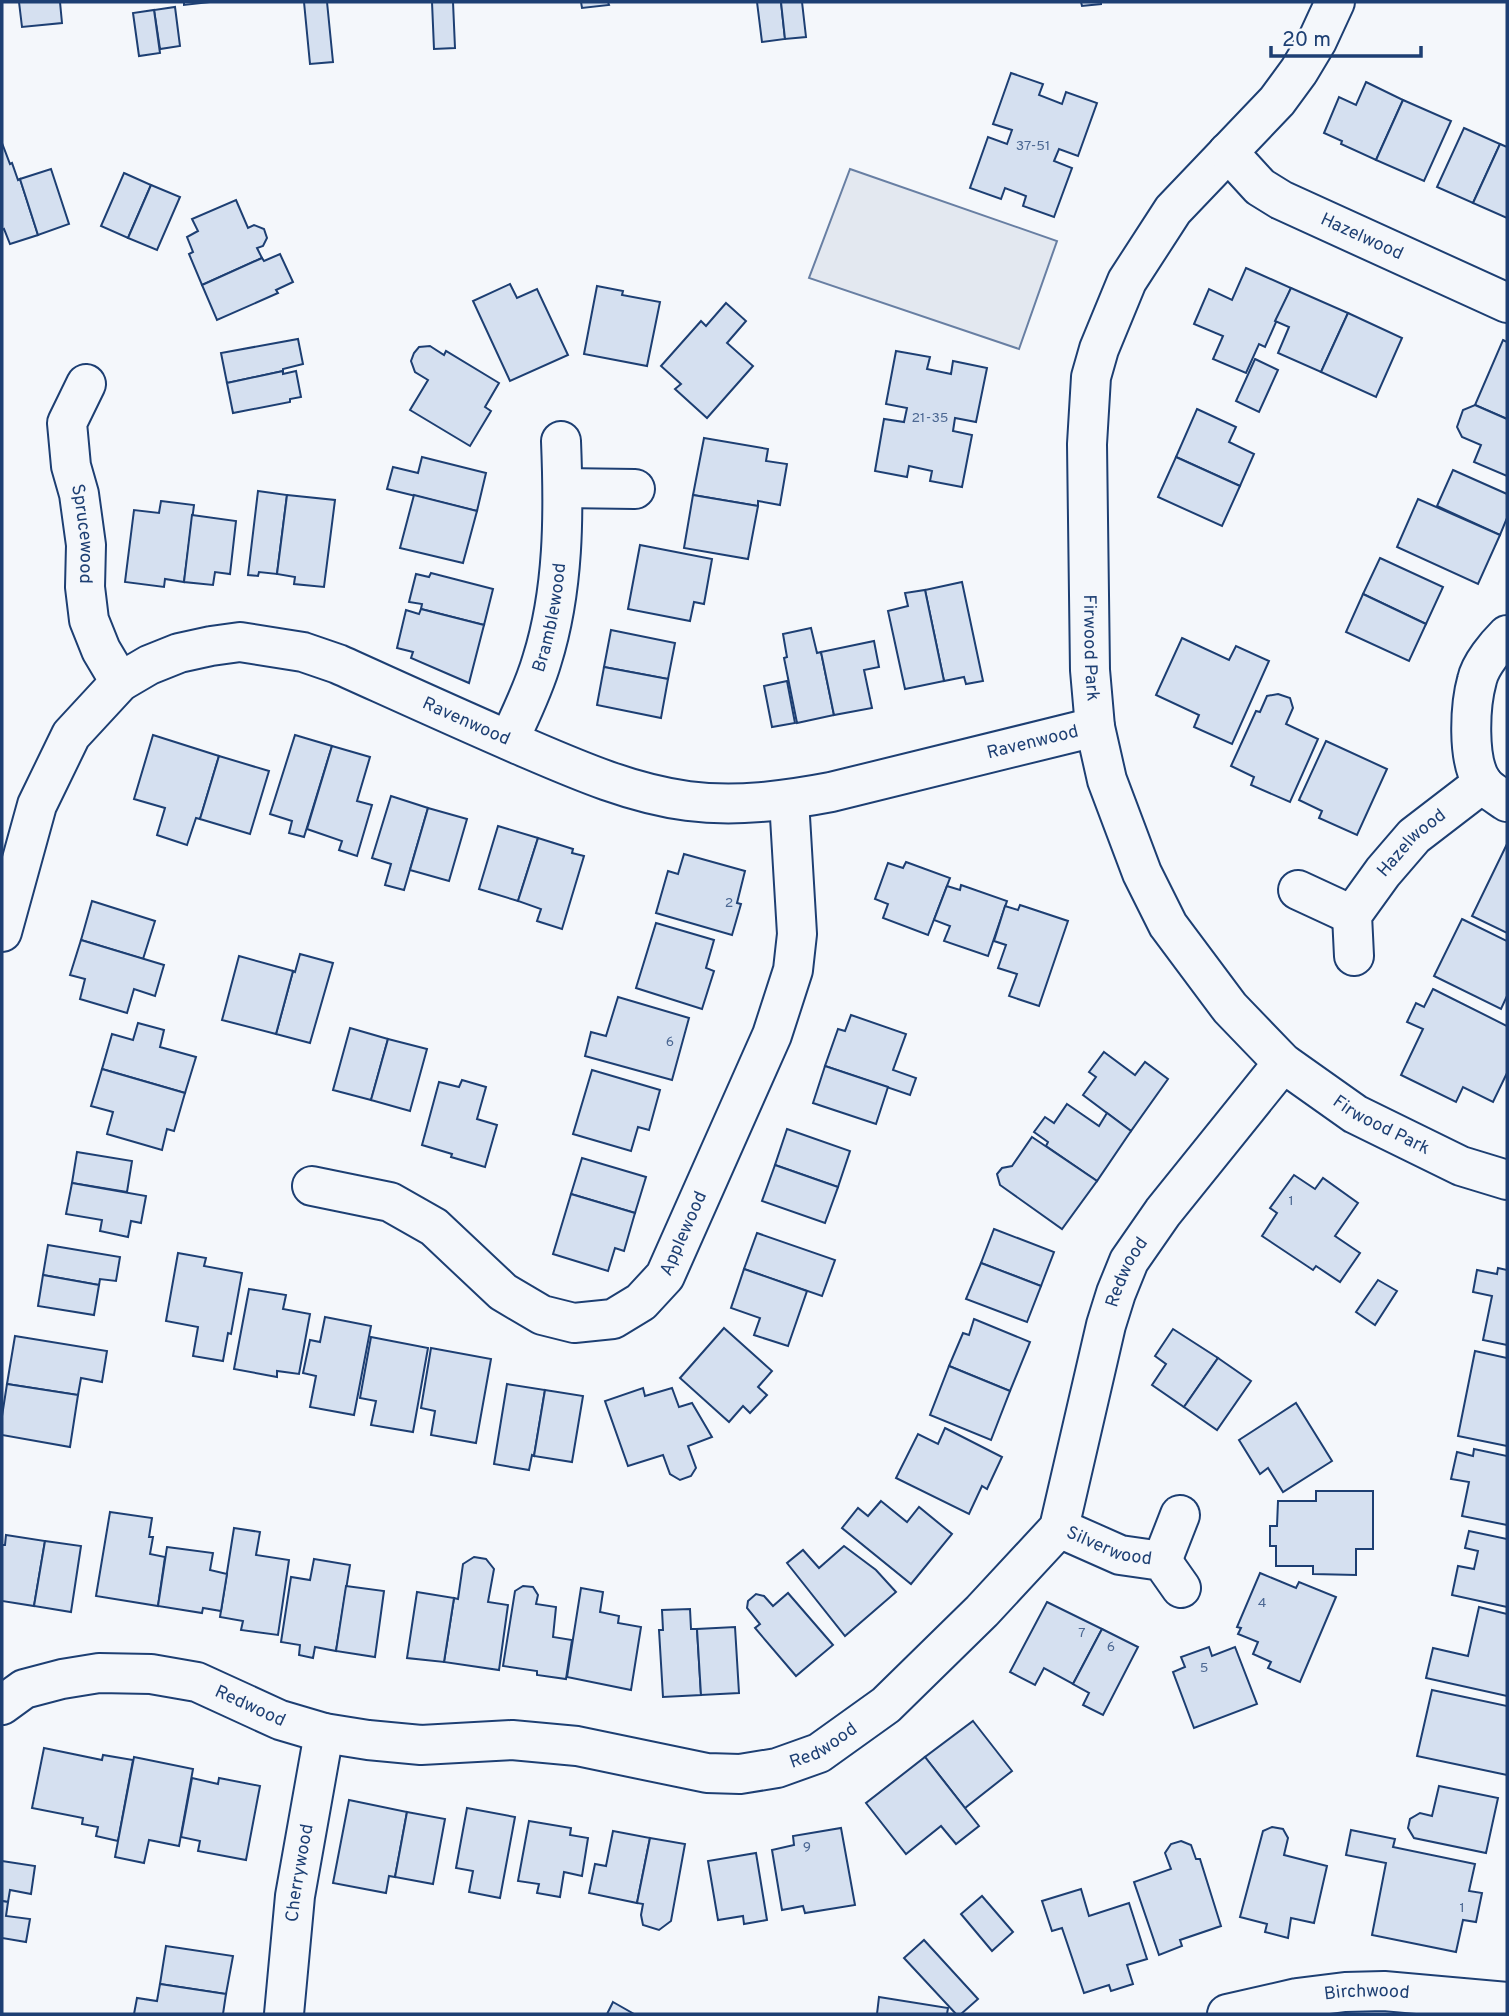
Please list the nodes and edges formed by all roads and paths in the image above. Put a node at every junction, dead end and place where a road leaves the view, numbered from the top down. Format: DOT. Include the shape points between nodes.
graph roads {
  1 [pos="1335,2"];
  2 [pos="1228,152"];
  3 [pos="1507,303"];
  4 [pos="86,384"];
  5 [pos="561,441"];
  6 [pos="563,488"];
  7 [pos="635,489"];
  8 [pos="1507,635"];
  9 [pos="120,682"];
  10 [pos="1095,727"];
  11 [pos="509,740"];
  12 [pos="1495,793"];
  13 [pos="789,800"];
  14 [pos="1298,890"];
  15 [pos="1352,915"];
  16 [pos="2,932"];
  17 [pos="1354,956"];
  18 [pos="1283,1063"];
  19 [pos="1507,1180"];
  20 [pos="312,1186"];
  21 [pos="1180,1515"];
  22 [pos="1059,1528"];
  23 [pos="2,1706"];
  24 [pos="324,1733"];
  25 [pos="1507,2002"];
  26 [pos="284,2014"];
  27 [pos="1227,2014"];
  1 -- 2 [label="street, Firwood Park" via="1298,71"];
  2 -- 3 [label="street, Hazelwood" via="1260,187 1281,200"];
  2 -- 10 [label="street, Firwood Park" via="1173,210 1127,281 1091,377 1087,444"];
  4 -- 9 [label="street, Sprucewood" via="67,424 71,466 86,545 89,620"];
  5 -- 6 [label="street, Bramblewood"];
  6 -- 7 [label="street"];
  6 -- 11 [label="street, Bramblewood" via="558,596 542,662"];
  8 -- 12 [label="street, Hazelwood" via="1477,678 1470,737 1475,766"];
  9 -- 11 [label="street, Ravenwood" via="179,653 240,642 303,652 338,664"];
  9 -- 16 [label="street, Ravenwood" via="71,735 37,805"];
  10 -- 13 [label="street, Ravenwood"];
  10 -- 18 [label="street, Firwood Park" via="1128,840 1168,925 1230,1008"];
  11 -- 13 [label="street, Ravenwood" via="596,778 642,792 688,801"];
  12 -- 15 [label="street, Hazelwood" via="1414,836"];
  13 -- 20 [label="street, Applewood" via="797,934 793,970 772,1035 665,1276 641,1302 613,1319 574,1323 541,1315 503,1292 434,1227 390,1202"];
  14 -- 15 [label="street"];
  15 -- 17 [label="street"];
  18 -- 19 [label="street, Firwood Park" via="1355,1114 1461,1166"];
  18 -- 22 [label="street, Redwood" via="1129,1261 1106,1325"];
  21 -- 22 [label="street, Silverwood" via="1172,1574"];
  22 -- 24 [label="street, Redwood" via="886,1705 820,1753 776,1769 707,1773 577,1746 512,1740 421,1745"];
  23 -- 24 [label="street, Redwood" via="24,1689 61,1679 99,1673 151,1674 197,1682 280,1720"];
  24 -- 26 [label="street, Cherrywood" via="295,1896"];
  25 -- 27 [label="street, Birchwood" via="1345,1992"];
}
